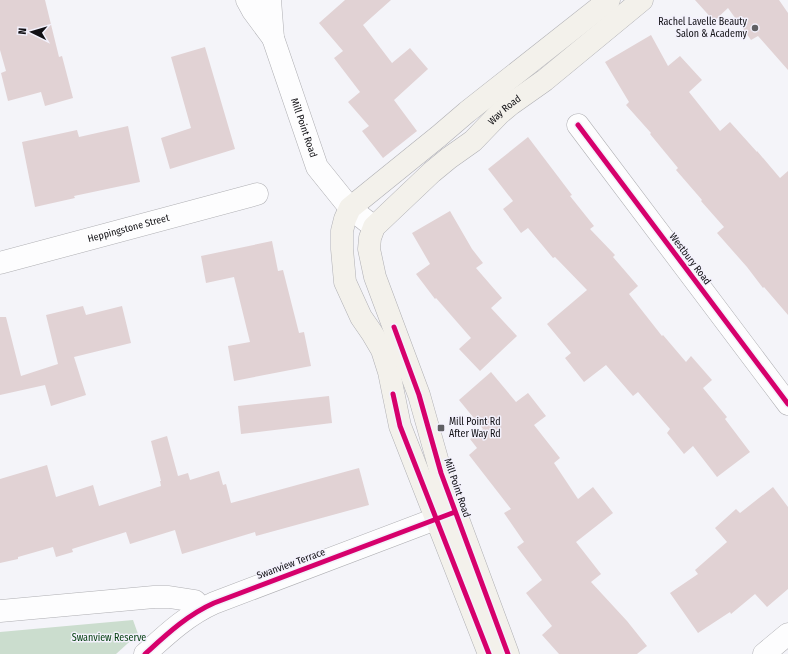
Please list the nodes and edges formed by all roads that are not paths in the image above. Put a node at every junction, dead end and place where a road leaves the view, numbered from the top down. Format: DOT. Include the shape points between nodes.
graph roads {
  1 [pos="247,0"];
  2 [pos="270,0"];
  3 [pos="609,0"];
  4 [pos="642,0"];
  5 [pos="273,38"];
  6 [pos="578,125"];
  7 [pos="257,194"];
  8 [pos="350,208"];
  9 [pos="374,227"];
  10 [pos="0,262"];
  11 [pos="788,404"];
  12 [pos="446,515"];
  13 [pos="201,609"];
  14 [pos="0,611"];
  15 [pos="788,634"];
  16 [pos="145,654"];
  17 [pos="489,654"];
  18 [pos="508,654"];
  19 [pos="764,654"];
  1 -- 5 [label="street, Mill Point Road"];
  2 -- 5 [label="street, Mill Point Road"];
  3 -- 8 [label="main road"];
  4 -- 9 [label="main road, Way Road" via="545,80 499,114 473,141 432,172"];
  5 -- 8 [label="street, Mill Point Road" via="317,167"];
  6 -- 11 [label="street, Westbury Road"];
  7 -- 10 [label="street, Heppingstone Street"];
  8 -- 9 [label="street, Mill Point Road"];
  8 -- 12 [label="main road, Mill Point Road" via="342,231 345,282 361,317 382,350 400,426"];
  9 -- 12 [label="main road, Mill Point Road" via="369,248 375,277 419,395 441,472"];
  12 -- 13 [label="street, Swanview Terrace"];
  12 -- 17 [label="main road, Mill Point Road"];
  12 -- 18 [label="main road, Mill Point Road"];
  13 -- 14 [label="street" via="196,601 154,597"];
  13 -- 16 [label="street, Swanview Terrace"];
  15 -- 19 [label="street"];
}
